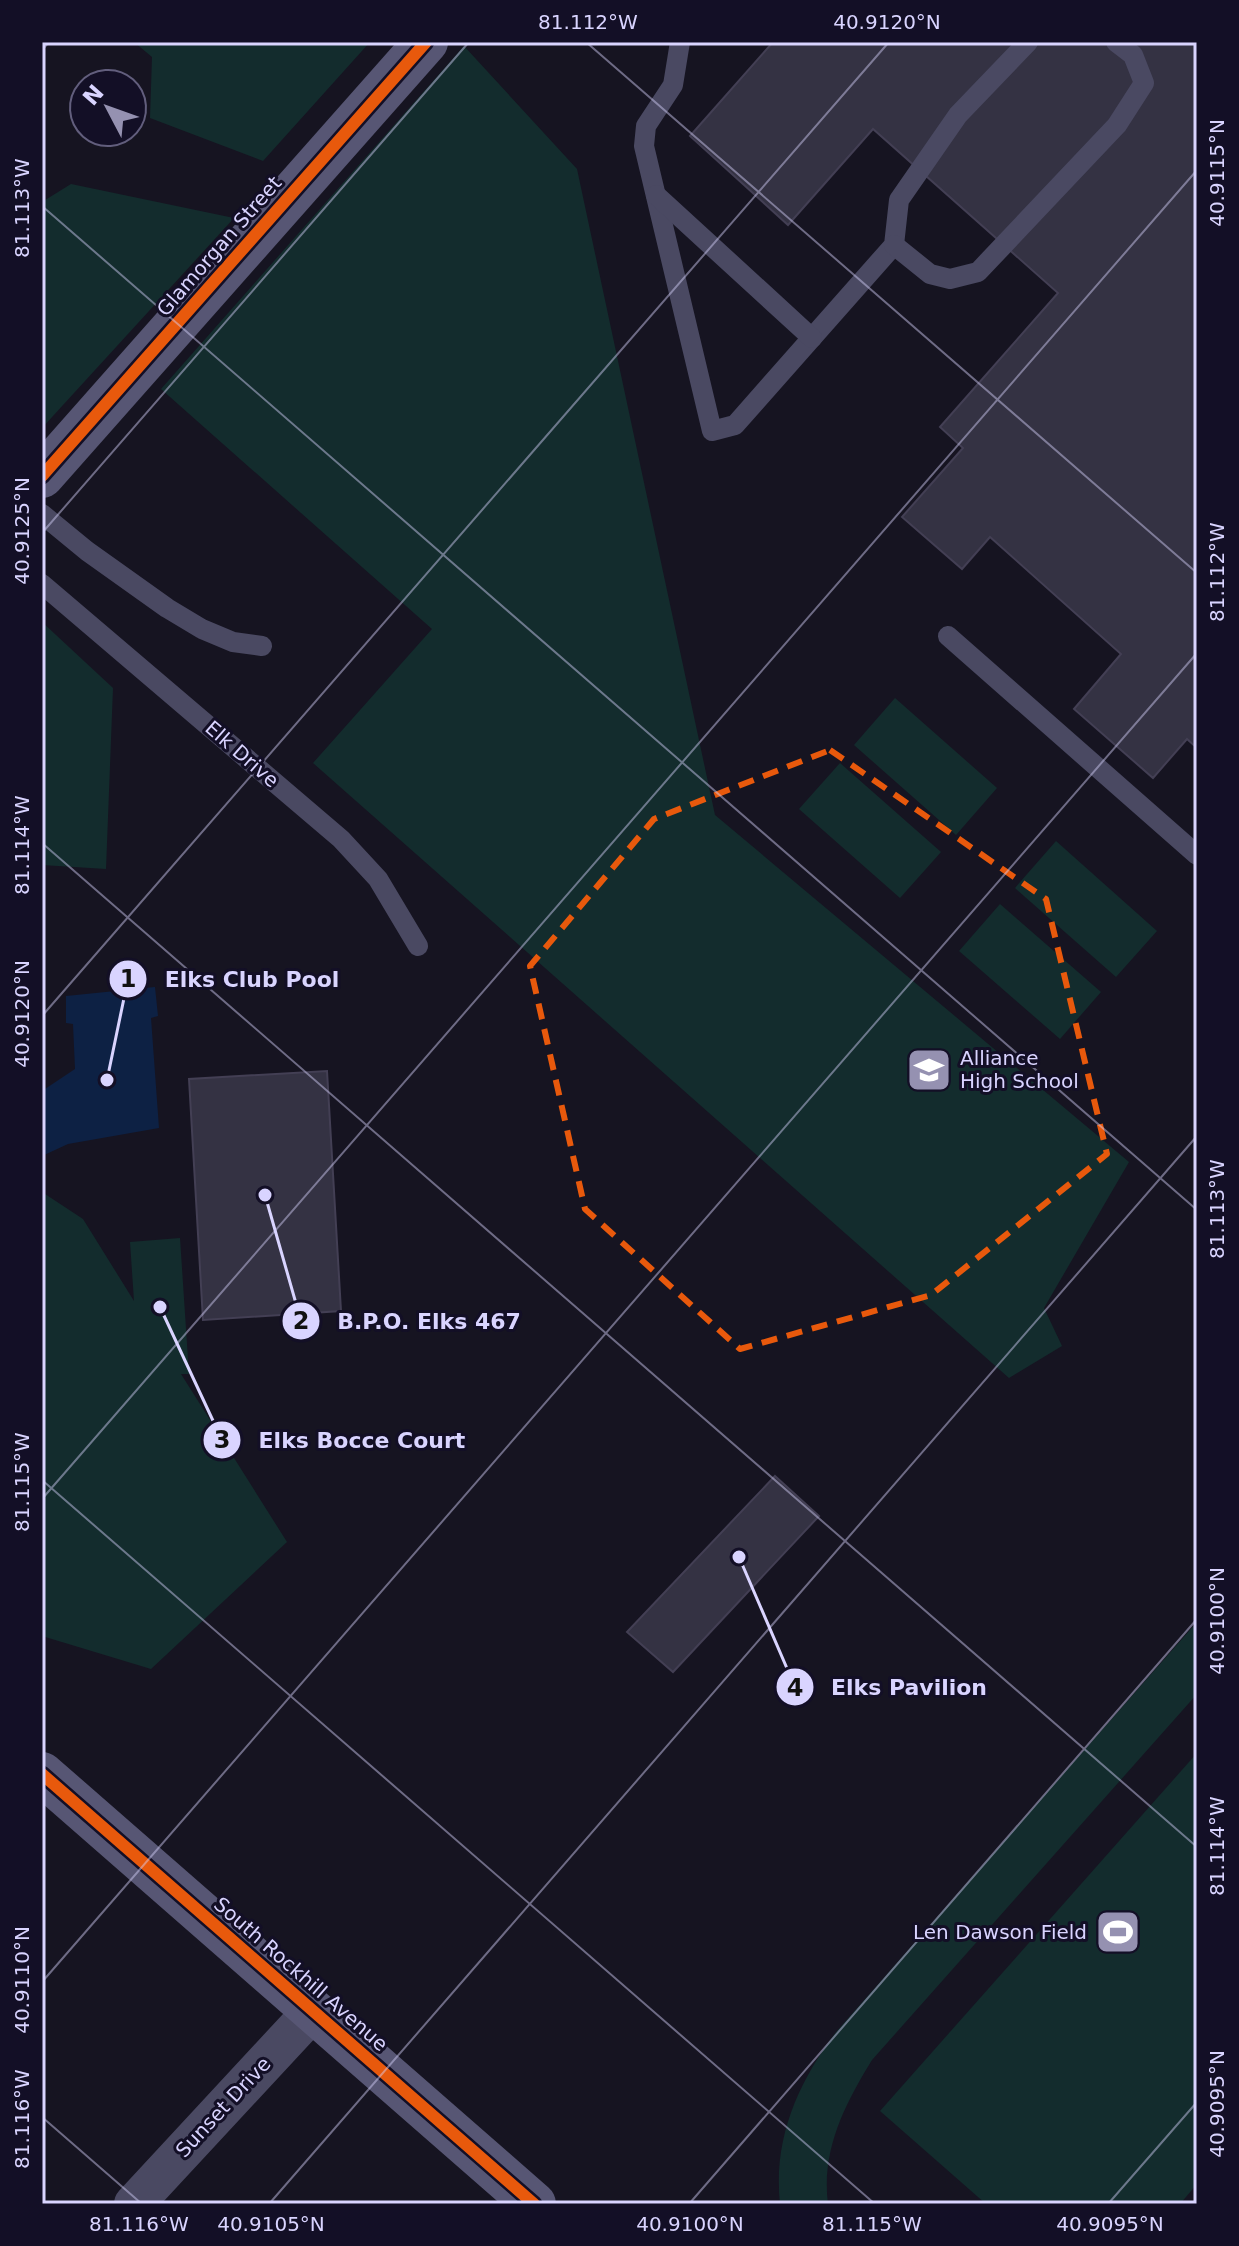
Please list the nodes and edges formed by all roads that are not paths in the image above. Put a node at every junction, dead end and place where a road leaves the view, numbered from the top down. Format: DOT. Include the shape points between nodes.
graph roads {
  1 [pos="426,42"];
  2 [pos="680,42"];
  3 [pos="1028,42"];
  4 [pos="1116,42"];
  5 [pos="655,194"];
  6 [pos="894,245"];
  7 [pos="812,338"];
  8 [pos="42,476"];
  9 [pos="42,514"];
  10 [pos="42,584"];
  11 [pos="948,636"];
  12 [pos="262,646"];
  13 [pos="1197,855"];
  14 [pos="418,946"];
  15 [pos="42,1774"];
  16 [pos="313,2011"];
  17 [pos="134,2204"];
  18 [pos="534,2204"];
  1 -- 8 [label="street, Glamorgan Street"];
  2 -- 5 [label="lane" via="673,85 646,126 644,146"];
  3 -- 6 [label="lane" via="958,115 899,200"];
  4 -- 6 [label="lane" via="1133,55 1144,83 1117,125 978,272 950,279 930,274"];
  5 -- 7 [label="lane"];
  5 -- 7 [label="lane" via="712,431 735,425"];
  6 -- 7 [label="lane"];
  9 -- 12 [label="lane" via="167,608 233,642"];
  10 -- 14 [label="lane, Elk Drive" via="341,839 378,879"];
  11 -- 13 [label="lane"];
  15 -- 16 [label="street, South Rockhill Avenue"];
  16 -- 17 [label="street, Sunset Drive"];
  16 -- 18 [label="street, South Rockhill Avenue"];
}
